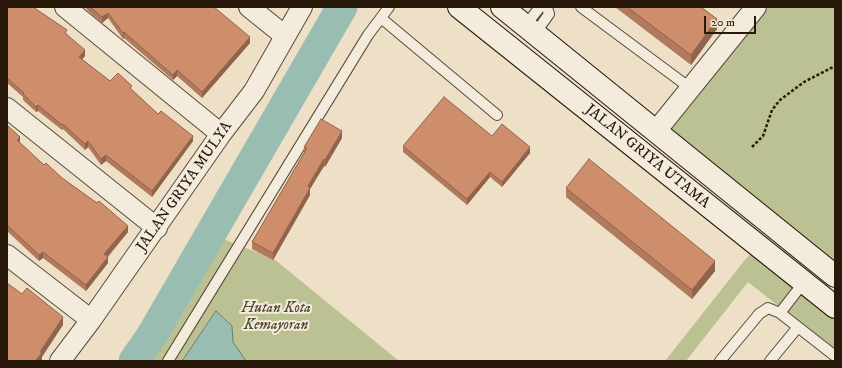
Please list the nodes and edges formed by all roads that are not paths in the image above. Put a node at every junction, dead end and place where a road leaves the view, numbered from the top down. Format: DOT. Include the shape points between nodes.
graph roads {
  1 [pos="65,7"];
  2 [pos="249,7"];
  3 [pos="302,7"];
  4 [pos="389,7"];
  5 [pos="459,7"];
  6 [pos="502,7"];
  7 [pos="540,7"];
  8 [pos="547,7"];
  9 [pos="581,7"];
  10 [pos="756,7"];
  11 [pos="381,18"];
  12 [pos="530,30"];
  13 [pos="285,36"];
  14 [pos="690,88"];
  15 [pos="7,108"];
  16 [pos="497,116"];
  17 [pos="656,131"];
  18 [pos="221,134"];
  19 [pos="157,228"];
  20 [pos="7,255"];
  21 [pos="835,276"];
  22 [pos="804,282"];
  23 [pos="835,307"];
  24 [pos="780,313"];
  25 [pos="92,320"];
  26 [pos="798,327"];
  27 [pos="835,356"];
  28 [pos="60,361"];
  29 [pos="168,361"];
  30 [pos="720,361"];
  31 [pos="770,361"];
  1 -- 18 [label="street"];
  2 -- 13 [label="street"];
  3 -- 13 [label="street, JALAN GRIYA MULYA"];
  4 -- 11 [label="lane"];
  5 -- 22 [label="main road, JALAN GRIYA UTAMA"];
  6 -- 12 [label="main road, JALAN GRIYA UTAMA"];
  7 -- 12 [label="lane"];
  8 -- 12 [label="lane" via="549,14"];
  9 -- 14 [label="lane"];
  10 -- 14 [label="street"];
  11 -- 16 [label="lane"];
  11 -- 29 [label="lane" via="305,135"];
  12 -- 17 [label="main road, JALAN GRIYA UTAMA"];
  13 -- 18 [label="street, JALAN GRIYA MULYA" via="254,91"];
  14 -- 17 [label="street"];
  15 -- 19 [label="street"];
  17 -- 21 [label="main road, JALAN GRIYA UTAMA"];
  18 -- 19 [label="street, JALAN GRIYA MULYA"];
  19 -- 25 [label="street, JALAN GRIYA MULYA"];
  20 -- 25 [label="street"];
  22 -- 23 [label="main road, JALAN GRIYA UTAMA"];
  22 -- 24 [label="lane"];
  24 -- 26 [label="lane"];
  24 -- 30 [label="lane" via="772,308 764,309"];
  25 -- 28 [label="street, JALAN GRIYA MULYA"];
  26 -- 27 [label="lane"];
  26 -- 31 [label="lane"];
}
